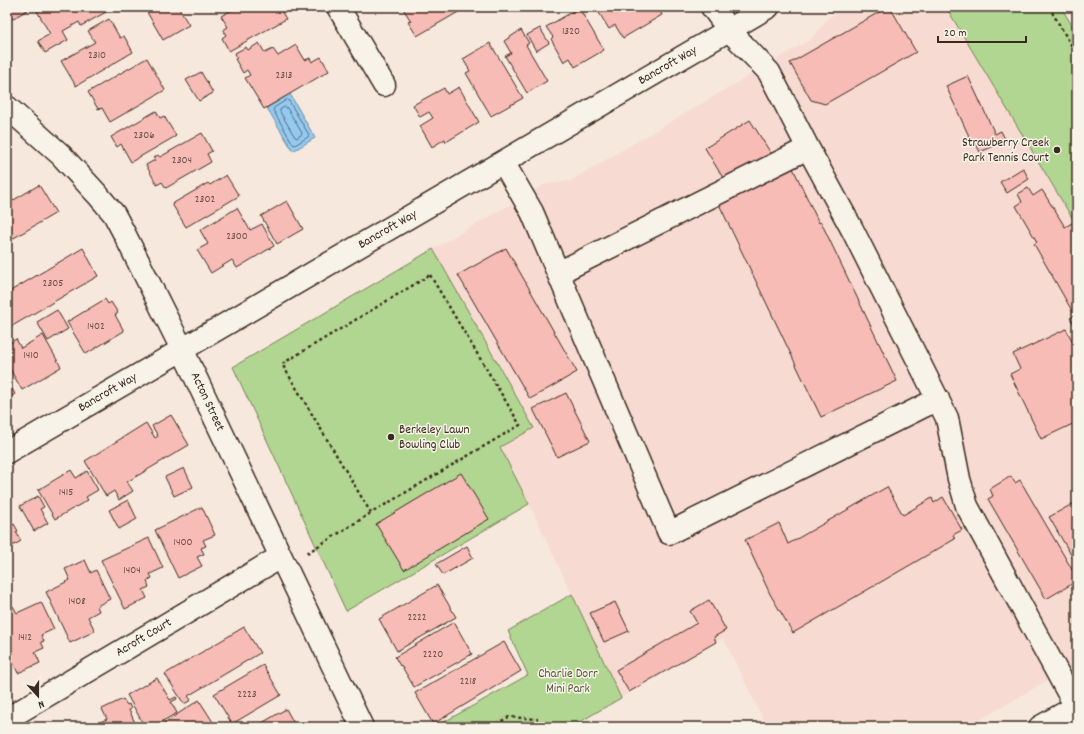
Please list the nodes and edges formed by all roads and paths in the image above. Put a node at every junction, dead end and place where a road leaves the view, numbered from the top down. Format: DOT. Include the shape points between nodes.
graph roads {
  1 [pos="338,7"];
  2 [pos="712,7"];
  3 [pos="768,7"];
  4 [pos="1049,7"];
  5 [pos="729,30"];
  6 [pos="1077,55"];
  7 [pos="384,85"];
  8 [pos="7,107"];
  9 [pos="808,148"];
  10 [pos="504,162"];
  11 [pos="558,273"];
  12 [pos="182,349"];
  13 [pos="938,398"];
  14 [pos="7,452"];
  15 [pos="371,513"];
  16 [pos="283,562"];
  17 [pos="1077,706"];
  18 [pos="538,718"];
  19 [pos="7,719"];
  20 [pos="362,727"];
  21 [pos="490,727"];
  22 [pos="1040,727"];
  1 -- 7 [label="street"];
  2 -- 5 [label="street"];
  3 -- 5 [label="street, Bancroft Way"];
  4 -- 6 [label="path"];
  5 -- 9 [label="street" via="769,72"];
  5 -- 10 [label="street, Bancroft Way"];
  8 -- 12 [label="street, Acton Street" via="61,154 114,214"];
  9 -- 11 [label="street"];
  9 -- 13 [label="street"];
  10 -- 11 [label="street" via="532,212"];
  10 -- 12 [label="street, Bancroft Way"];
  11 -- 13 [label="street" via="669,533"];
  12 -- 14 [label="street, Bancroft Way"];
  12 -- 16 [label="street, Acton Street"];
  13 -- 17 [label="street" via="947,418 967,506"];
  15 -- 15 [label="path" via="282,364 430,275 520,425"];
  15 -- 16 [label="path"];
  16 -- 19 [label="street, Acroft Court"];
  16 -- 20 [label="street, Acton Street"];
  17 -- 22 [label="street"];
  18 -- 21 [label="path" via="509,717"];
}
